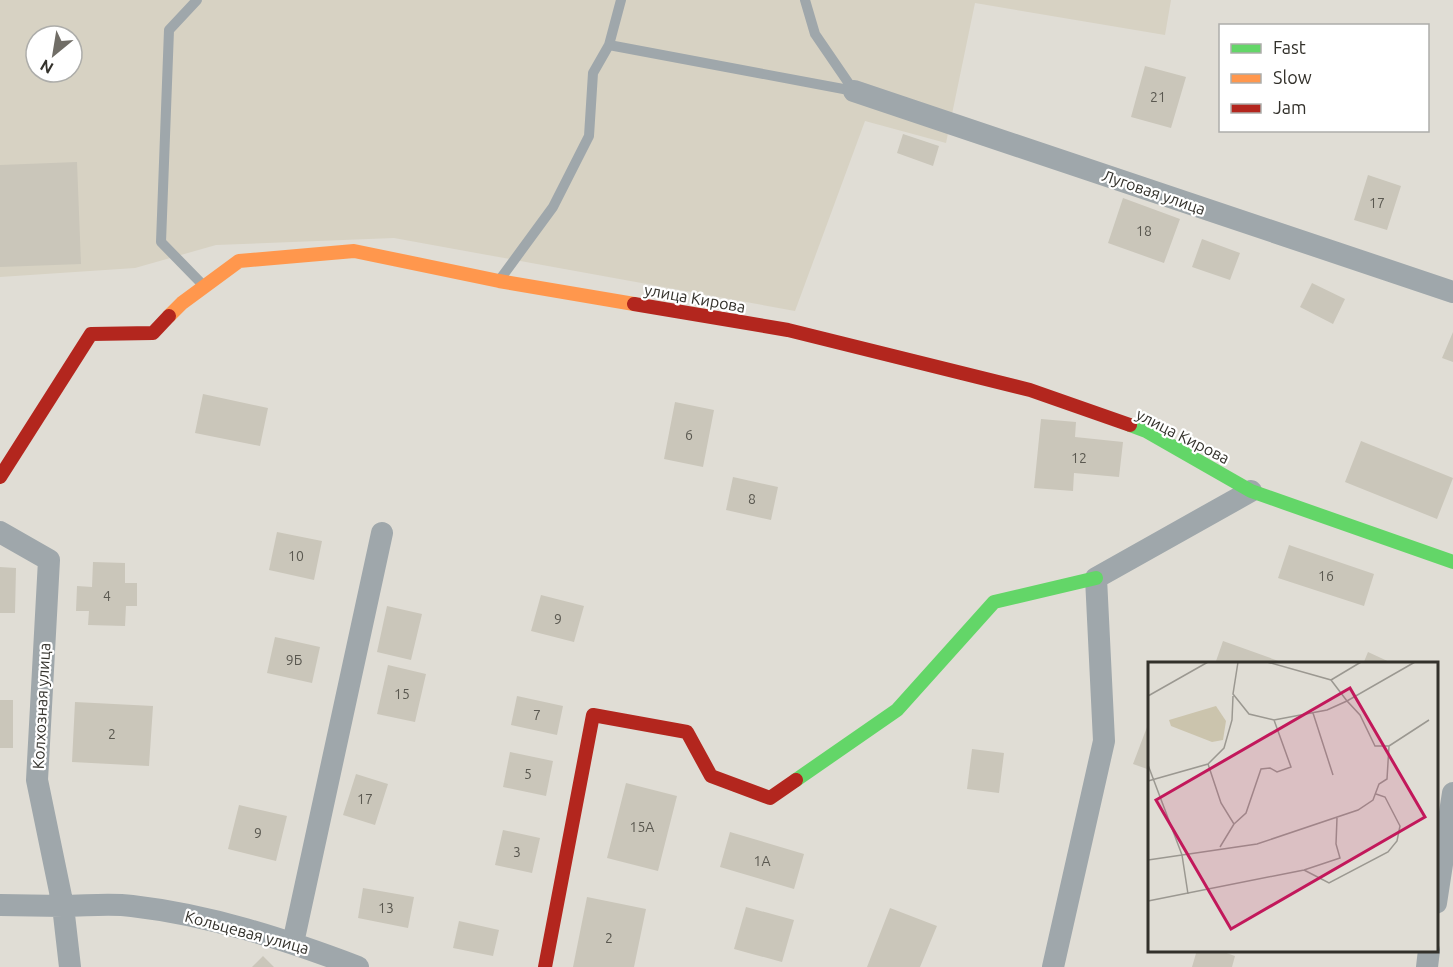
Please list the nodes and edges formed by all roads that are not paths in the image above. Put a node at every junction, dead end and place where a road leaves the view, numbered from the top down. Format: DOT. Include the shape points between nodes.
graph roads {
  1 [pos="197,0"];
  2 [pos="621,0"];
  3 [pos="805,0"];
  4 [pos="609,45"];
  5 [pos="854,91"];
  6 [pos="499,281"];
  7 [pos="205,286"];
  8 [pos="1453,292"];
  9 [pos="0,477"];
  10 [pos="1251,490"];
  11 [pos="0,532"];
  12 [pos="382,533"];
  13 [pos="1453,562"];
  14 [pos="1096,578"];
  15 [pos="1453,793"];
  16 [pos="1438,896"];
  17 [pos="0,905"];
  18 [pos="63,906"];
  19 [pos="293,943"];
  20 [pos="1429,952"];
  21 [pos="70,967"];
  22 [pos="358,967"];
  23 [pos="545,967"];
  24 [pos="1053,967"];
  25 [pos="1427,967"];
  1 -- 7 [label="lane" via="169,30 161,242"];
  2 -- 4 [label="lane"];
  3 -- 5 [label="lane" via="814,34"];
  4 -- 5 [label="lane"];
  4 -- 6 [label="lane" via="592,73 589,136 553,207"];
  5 -- 8 [label="street, Луговая улица"];
  6 -- 7 [label="street, улица Кирова" via="354,251 239,261"];
  6 -- 10 [label="street, улица Кирова" via="788,330 1030,390 1146,431"];
  7 -- 9 [label="street, улица Кирова" via="153,333 91,334"];
  10 -- 13 [label="street, улица Кирова"];
  10 -- 14 [label="street"];
  11 -- 18 [label="street, Колхозная улица" via="49,560 37,780"];
  12 -- 19 [label="street"];
  14 -- 23 [label="street" via="994,602 897,710 770,798 711,776 687,732 593,715"];
  14 -- 24 [label="street" via="1104,741"];
  15 -- 16 [label="street"];
  17 -- 18 [label="street, Кольцевая улица"];
  18 -- 19 [label="street, Кольцевая улица" via="130,906 203,917"];
  18 -- 21 [label="street"];
  19 -- 22 [label="street, Кольцевая улица"];
  20 -- 25 [label="street"];
}
